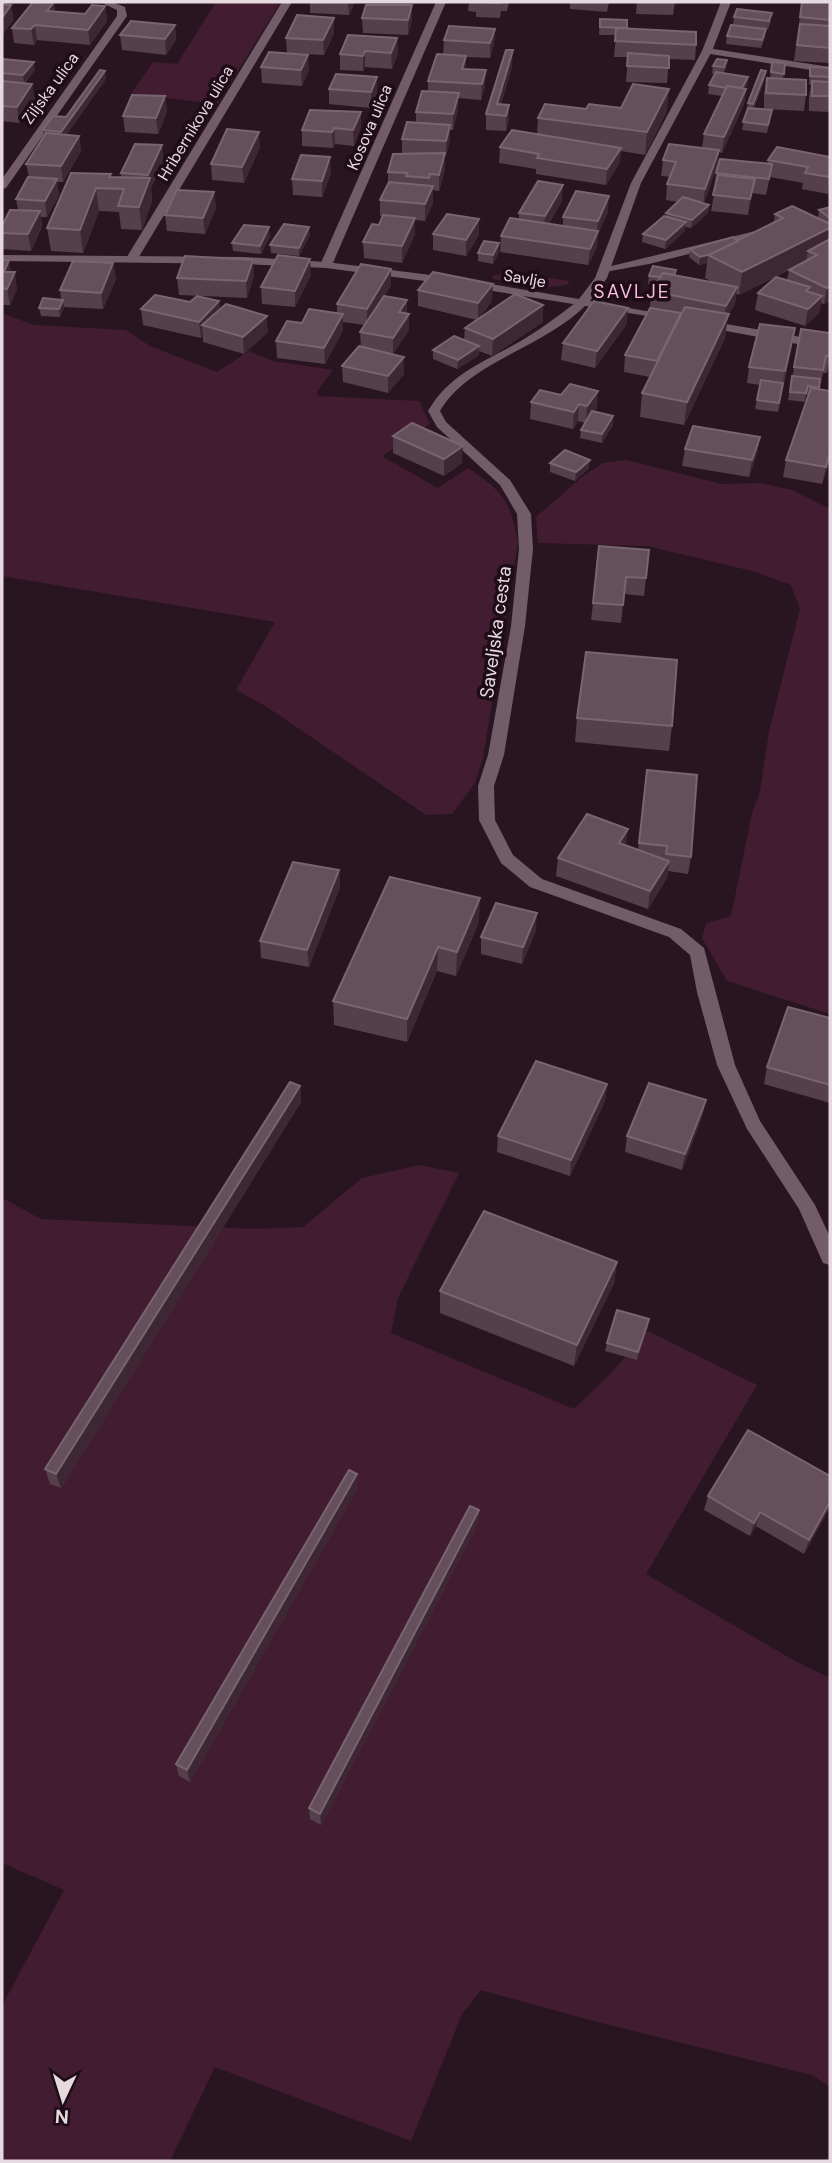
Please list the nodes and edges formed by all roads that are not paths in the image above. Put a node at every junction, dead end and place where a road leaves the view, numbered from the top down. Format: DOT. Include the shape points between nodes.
graph roads {
  1 [pos="104,2"];
  2 [pos="287,2"];
  3 [pos="441,2"];
  4 [pos="726,2"];
  5 [pos="707,51"];
  6 [pos="830,70"];
  7 [pos="2,186"];
  8 [pos="781,228"];
  9 [pos="2,258"];
  10 [pos="131,260"];
  11 [pos="326,265"];
  12 [pos="604,269"];
  13 [pos="582,303"];
  14 [pos="830,346"];
  15 [pos="830,1256"];
  1 -- 7 [label="street, Ziljska ulica" via="122,9 122,16"];
  2 -- 10 [label="street, Hribernikova ulica"];
  3 -- 11 [label="street, Kosova ulica"];
  4 -- 5 [label="street, Saveljska cesta"];
  5 -- 6 [label="street"];
  5 -- 12 [label="street, Saveljska cesta" via="636,183"];
  8 -- 12 [label="street"];
  9 -- 10 [label="street, Savlje"];
  10 -- 11 [label="street, Savlje"];
  11 -- 13 [label="street, Savlje"];
  12 -- 13 [label="street, Saveljska cesta" via="596,288"];
  13 -- 14 [label="street, Savlje"];
  13 -- 15 [label="street, Saveljska cesta" via="527,343 456,381 442,394 434,411 441,424 505,483 524,514 526,549 518,626 496,755 486,786 487,820 507,859 536,883 676,933 698,952 726,1065 753,1124 806,1205"];
}
